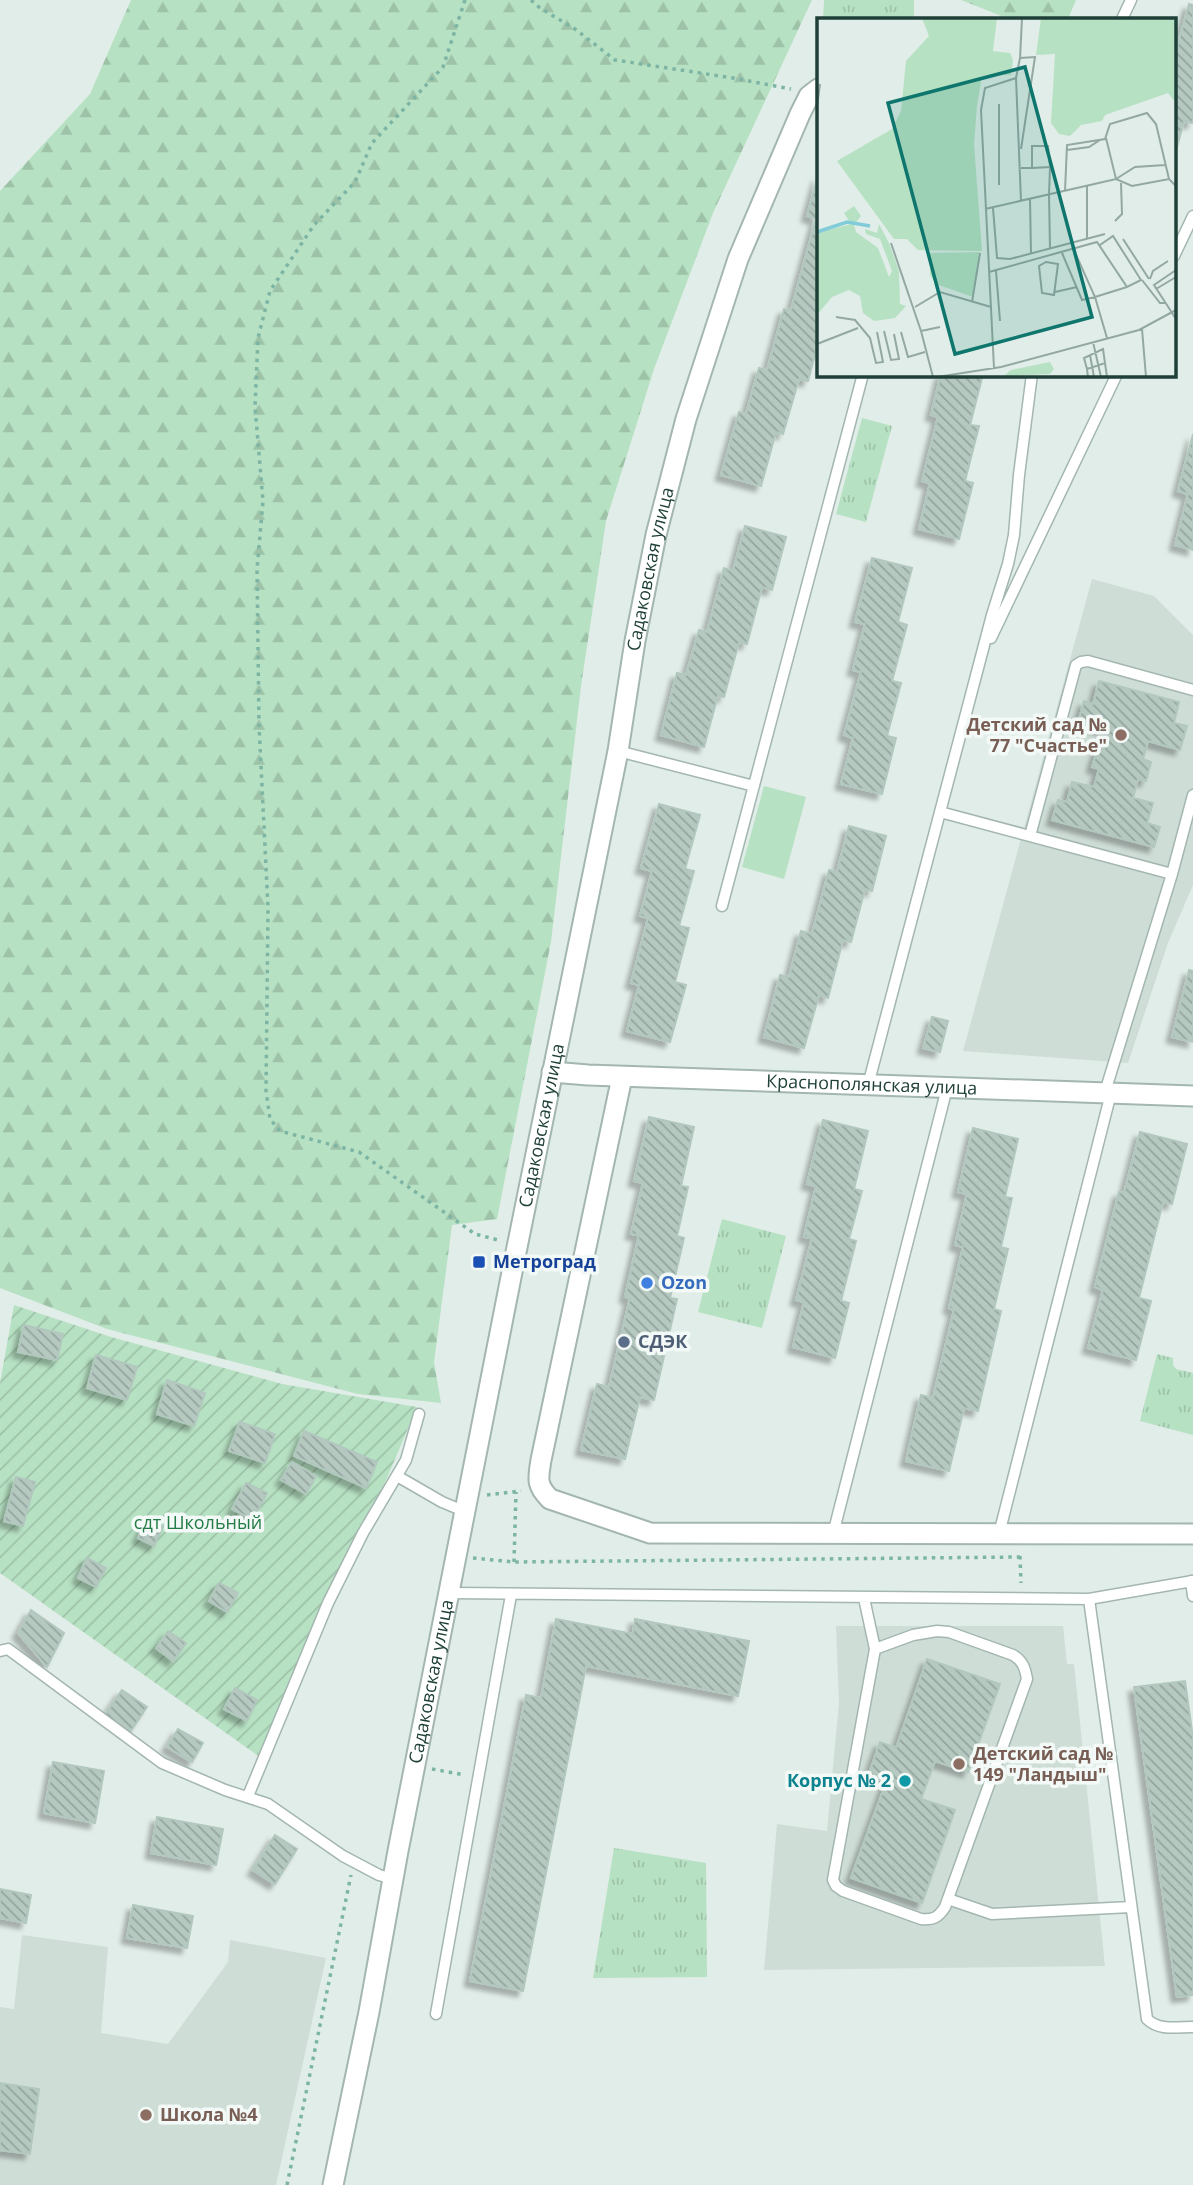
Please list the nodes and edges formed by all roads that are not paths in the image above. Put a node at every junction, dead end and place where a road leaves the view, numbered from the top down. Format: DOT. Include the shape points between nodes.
graph roads {
  1 [pos="1131,0"];
  2 [pos="1122,18"];
  3 [pos="814,92"];
  4 [pos="1193,216"];
  5 [pos="1176,252"];
  6 [pos="862,376"];
  7 [pos="1032,376"];
  8 [pos="1116,376"];
  9 [pos="980,660"];
  10 [pos="1193,690"];
  11 [pos="618,751"];
  12 [pos="754,786"];
  13 [pos="1193,795"];
  14 [pos="940,812"];
  15 [pos="1030,836"];
  16 [pos="1172,874"];
  17 [pos="722,906"];
  18 [pos="552,1072"];
  19 [pos="622,1077"];
  20 [pos="868,1085"];
  21 [pos="947,1088"];
  22 [pos="1108,1092"];
  23 [pos="1193,1096"];
  24 [pos="419,1414"];
  25 [pos="397,1476"];
  26 [pos="467,1504"];
  27 [pos="833,1534"];
  28 [pos="999,1534"];
  29 [pos="1193,1534"];
  30 [pos="1192,1581"];
  31 [pos="449,1593"];
  32 [pos="511,1595"];
  33 [pos="1193,1596"];
  34 [pos="864,1598"];
  35 [pos="1089,1599"];
  36 [pos="875,1649"];
  37 [pos="0,1651"];
  38 [pos="248,1796"];
  39 [pos="393,1879"];
  40 [pos="948,1899"];
  41 [pos="1131,1907"];
  42 [pos="436,2014"];
  43 [pos="1193,2027"];
  44 [pos="333,2185"];
  1 -- 2 [label="lane"];
  3 -- 11 [label="street, Садаковская улица" via="738,259 686,419 656,535"];
  4 -- 5 [label="lane"];
  6 -- 12 [label="lane"];
  7 -- 9 [label="lane" via="1010,553"];
  8 -- 9 [label="lane"];
  9 -- 14 [label="lane"];
  10 -- 15 [label="lane" via="1088,662 1076,665"];
  11 -- 12 [label="lane"];
  11 -- 18 [label="street, Садаковская улица"];
  12 -- 17 [label="lane"];
  13 -- 16 [label="lane"];
  14 -- 15 [label="lane"];
  14 -- 20 [label="lane"];
  15 -- 16 [label="lane"];
  16 -- 22 [label="lane"];
  18 -- 19 [label="street, Краснополянская улица"];
  18 -- 26 [label="street, Садаковская улица"];
  19 -- 20 [label="street, Краснополянская улица"];
  19 -- 27 [label="street" via="541,1460 542,1491 550,1499 650,1533"];
  20 -- 21 [label="street, Краснополянская улица"];
  21 -- 22 [label="street, Краснополянская улица"];
  21 -- 27 [label="lane"];
  22 -- 23 [label="street, Краснополянская улица"];
  22 -- 28 [label="lane"];
  24 -- 25 [label="lane"];
  25 -- 26 [label="lane" via="442,1502"];
  25 -- 38 [label="lane" via="328,1603"];
  26 -- 31 [label="street, Садаковская улица"];
  27 -- 28 [label="street"];
  28 -- 29 [label="street"];
  30 -- 33 [label="lane"];
  30 -- 35 [label="lane"];
  31 -- 32 [label="lane"];
  31 -- 39 [label="street, Садаковская улица"];
  32 -- 34 [label="lane"];
  32 -- 42 [label="lane"];
  34 -- 35 [label="lane"];
  34 -- 36 [label="lane"];
  35 -- 41 [label="lane"];
  36 -- 40 [label="lane" via="833,1880 843,1891 920,1919 940,1915"];
  36 -- 40 [label="lane" via="922,1632 949,1632 1013,1655 1026,1669 1027,1679"];
  37 -- 38 [label="lane" via="8,1650 162,1763"];
  38 -- 39 [label="lane" via="268,1804 354,1862"];
  39 -- 44 [label="street, Садаковская улица"];
  40 -- 41 [label="lane" via="992,1914"];
  41 -- 43 [label="lane" via="1147,2018 1162,2027"];
}
